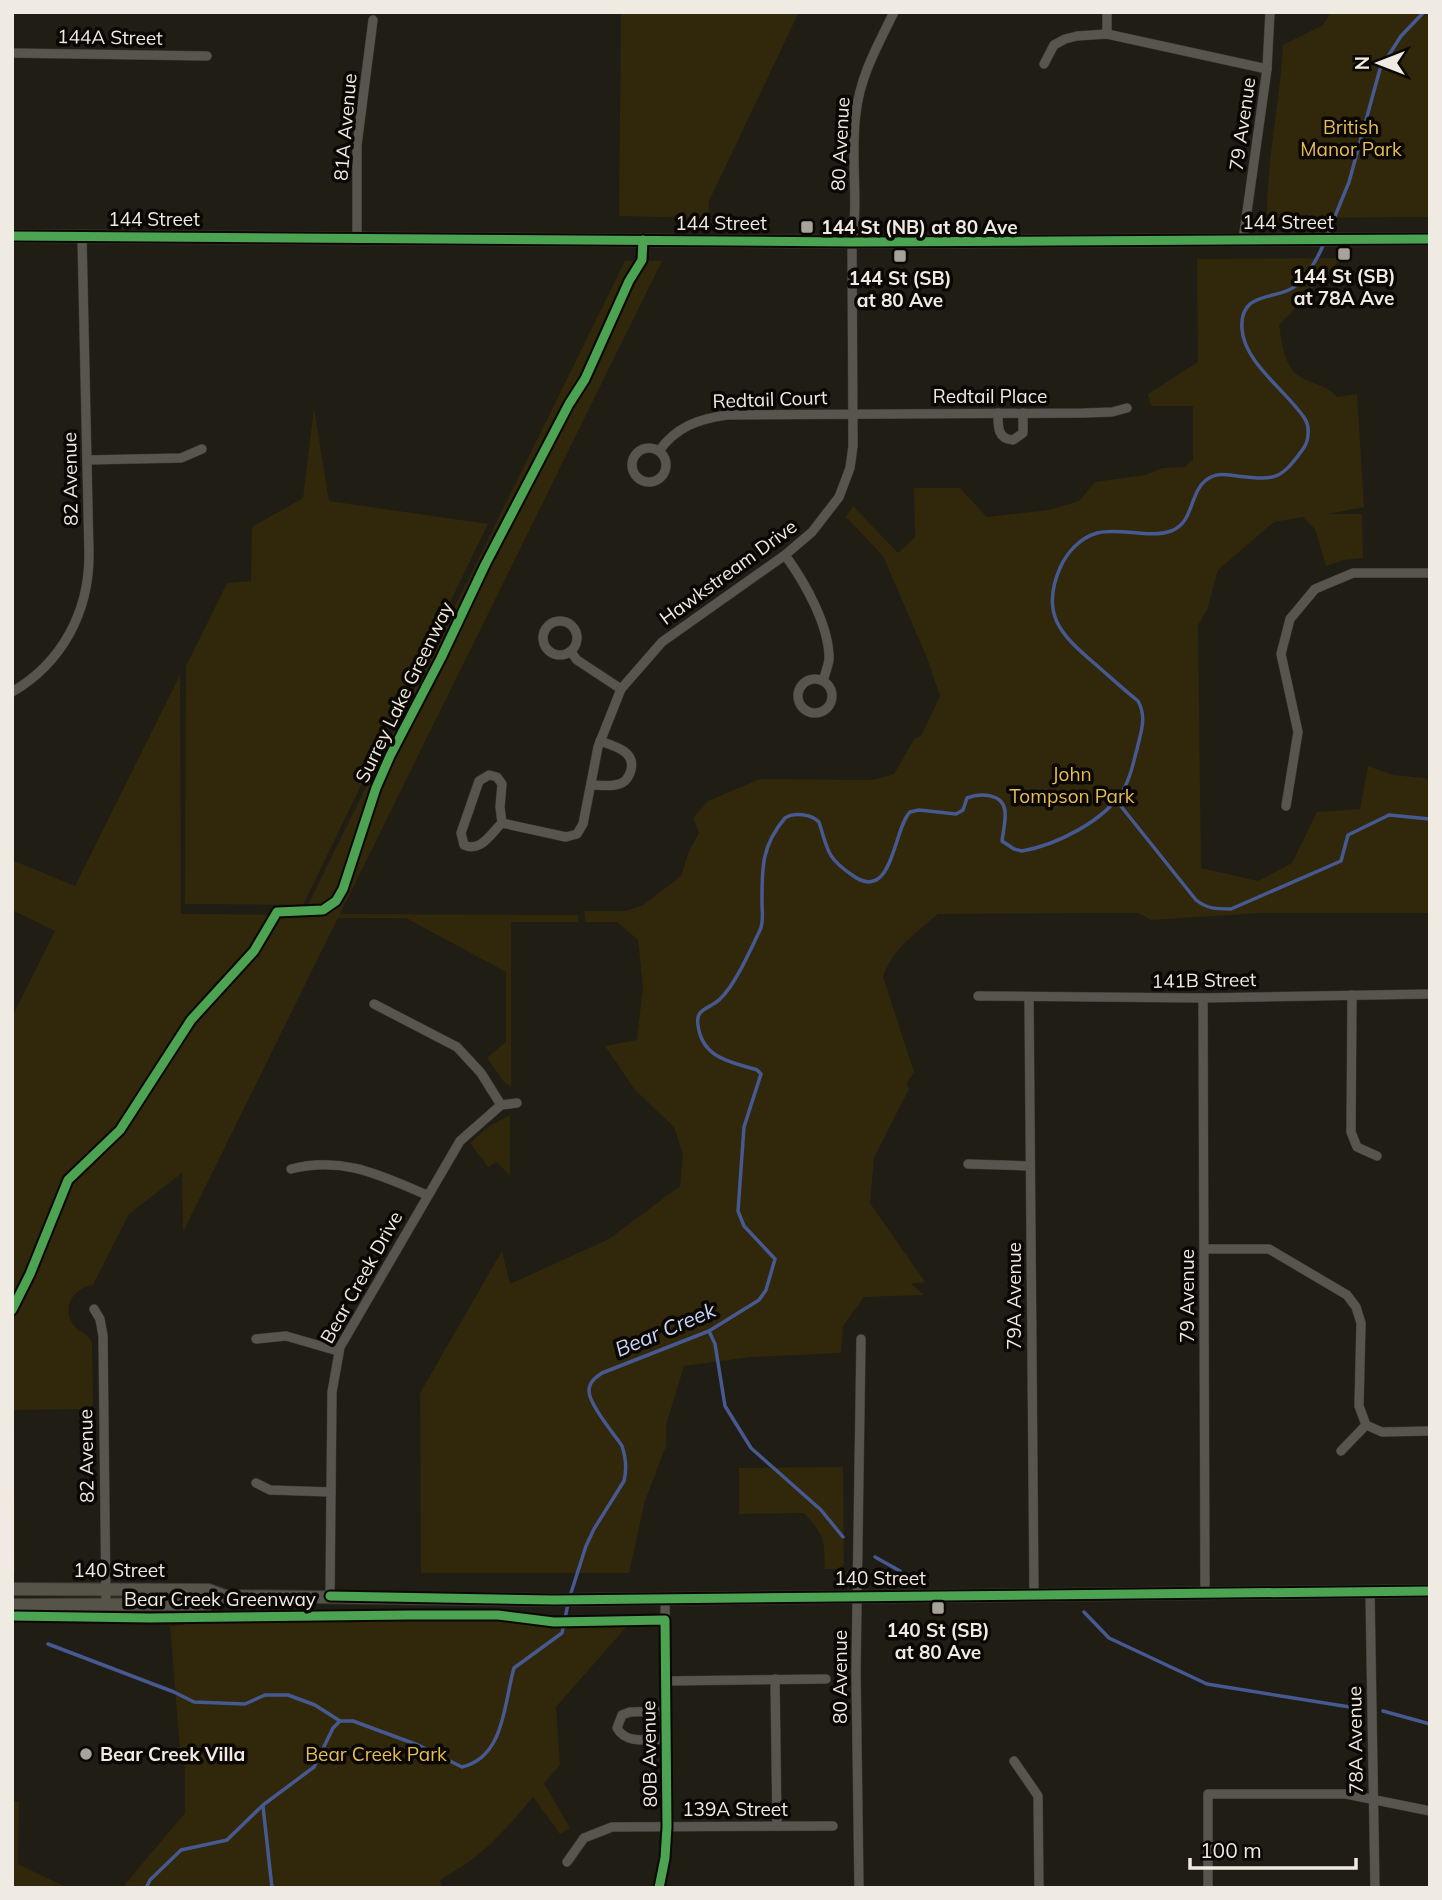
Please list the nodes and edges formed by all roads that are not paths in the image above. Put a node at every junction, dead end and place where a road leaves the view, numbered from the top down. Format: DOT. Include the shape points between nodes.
graph roads {
  1 [pos="894,12"];
  2 [pos="1107,12"];
  3 [pos="1270,12"];
  4 [pos="373,20"];
  5 [pos="1107,34"];
  6 [pos="12,53"];
  7 [pos="207,56"];
  8 [pos="1044,64"];
  9 [pos="1267,69"];
  10 [pos="12,236"];
  11 [pos="82,237"];
  12 [pos="357,238"];
  13 [pos="1430,239"];
  14 [pos="1243,240"];
  15 [pos="852,242"];
  16 [pos="1127,408"];
  17 [pos="998,413"];
  18 [pos="1023,413"];
  19 [pos="853,414"];
  20 [pos="202,449"];
  21 [pos="659,452"];
  22 [pos="87,460"];
  23 [pos="785,555"];
  24 [pos="1430,573"];
  25 [pos="571,652"];
  26 [pos="823,681"];
  27 [pos="621,689"];
  28 [pos="12,692"];
  29 [pos="600,741"];
  30 [pos="591,785"];
  31 [pos="1286,806"];
  32 [pos="502,823"];
  33 [pos="1430,994"];
  34 [pos="1352,995"];
  35 [pos="978,996"];
  36 [pos="1029,998"];
  37 [pos="1203,998"];
  38 [pos="374,1004"];
  39 [pos="517,1103"];
  40 [pos="500,1105"];
  41 [pos="1377,1156"];
  42 [pos="968,1164"];
  43 [pos="1030,1166"];
  44 [pos="291,1169"];
  45 [pos="427,1195"];
  46 [pos="1205,1249"];
  47 [pos="94,1309"];
  48 [pos="256,1339"];
  49 [pos="861,1339"];
  50 [pos="338,1351"];
  51 [pos="1366,1425"];
  52 [pos="1430,1431"];
  53 [pos="1341,1451"];
  54 [pos="256,1483"];
  55 [pos="331,1492"];
  56 [pos="12,1589"];
  57 [pos="105,1589"];
  58 [pos="1430,1591"];
  59 [pos="1370,1592"];
  60 [pos="1205,1593"];
  61 [pos="1034,1595"];
  62 [pos="225,1596"];
  63 [pos="330,1596"];
  64 [pos="858,1596"];
  65 [pos="666,1598"];
  66 [pos="12,1605"];
  67 [pos="106,1605"];
  68 [pos="775,1679"];
  69 [pos="826,1679"];
  70 [pos="666,1681"];
  71 [pos="666,1711"];
  72 [pos="666,1738"];
  73 [pos="1014,1761"];
  74 [pos="1374,1800"];
  75 [pos="1430,1811"];
  76 [pos="667,1826"];
  77 [pos="777,1826"];
  78 [pos="833,1826"];
  79 [pos="567,1862"];
  80 [pos="659,1888"];
  81 [pos="859,1888"];
  82 [pos="1039,1888"];
  83 [pos="1208,1888"];
  84 [pos="1374,1888"];
  1 -- 15 [label="street, 80 Avenue" via="865,73 856,110"];
  2 -- 5 [label="street"];
  3 -- 9 [label="street, 79 Avenue"];
  4 -- 12 [label="street, 81A Avenue" via="357,145"];
  5 -- 8 [label="street" via="1065,40 1054,46"];
  5 -- 9 [label="street"];
  6 -- 7 [label="street, 144A Street"];
  9 -- 14 [label="street, 79 Avenue"];
  10 -- 11 [label="main road, 144 Street"];
  11 -- 12 [label="main road, 144 Street"];
  11 -- 22 [label="street, 82 Avenue"];
  12 -- 15 [label="main road, 144 Street"];
  13 -- 14 [label="main road, 144 Street"];
  14 -- 15 [label="main road, 144 Street"];
  15 -- 19 [label="street, Hawkstream Drive"];
  16 -- 18 [label="street, Redtail Place"];
  17 -- 18 [label="street, Redtail Place"];
  17 -- 18 [label="street" via="1001,436 1013,440 1023,433"];
  17 -- 19 [label="street, Redtail Place"];
  19 -- 21 [label="street, Redtail Court" via="708,418 685,426"];
  19 -- 23 [label="street, Hawkstream Drive" via="850,468 839,497 812,533"];
  20 -- 22 [label="street" via="181,458"];
  22 -- 28 [label="street, 82 Avenue" via="89,565 82,607 56,655"];
  23 -- 26 [label="street" via="821,619 829,660"];
  23 -- 27 [label="street, Hawkstream Drive" via="668,637"];
  24 -- 31 [label="street" via="1353,573 1315,589 1290,619 1281,654 1298,732"];
  25 -- 27 [label="street"];
  27 -- 29 [label="street, Hawkstream Drive"];
  29 -- 30 [label="street, Hawkstream Drive"];
  29 -- 30 [label="street" via="627,753 631,772 618,785"];
  30 -- 32 [label="street, Hawkstream Drive" via="577,834 566,837"];
  32 -- 32 [label="street" via="502,784 497,777 485,776 479,781 462,841 468,847 480,846"];
  33 -- 34 [label="street, 141B Street"];
  34 -- 37 [label="street, 141B Street"];
  34 -- 41 [label="street" via="1351,1132 1357,1147"];
  35 -- 36 [label="street, 141B Street"];
  36 -- 37 [label="street, 141B Street"];
  36 -- 43 [label="street, 79A Avenue"];
  37 -- 46 [label="street, 79 Avenue"];
  38 -- 40 [label="street" via="457,1047 481,1073"];
  39 -- 40 [label="street"];
  40 -- 45 [label="street, Bear Creek Drive" via="460,1141"];
  42 -- 43 [label="street"];
  43 -- 61 [label="street, 79A Avenue"];
  44 -- 45 [label="street" via="316,1163 358,1168"];
  45 -- 50 [label="street, Bear Creek Drive"];
  46 -- 51 [label="street" via="1269,1249 1347,1295 1360,1323 1359,1406"];
  46 -- 60 [label="street, 79 Avenue"];
  47 -- 57 [label="street, 82 Avenue" via="103,1336"];
  48 -- 50 [label="street" via="286,1336"];
  49 -- 64 [label="street, 80 Avenue"];
  50 -- 55 [label="street, Bear Creek Drive" via="332,1392"];
  51 -- 52 [label="street" via="1382,1432"];
  51 -- 53 [label="street"];
  54 -- 55 [label="street" via="270,1490"];
  55 -- 63 [label="street, Bear Creek Drive"];
  56 -- 57 [label="main road, 140 Street"];
  57 -- 62 [label="main road, 140 Street" via="209,1590"];
  57 -- 67 [label="street, 82 Avenue"];
  58 -- 59 [label="main road, 140 Street"];
  59 -- 60 [label="main road, 140 Street"];
  59 -- 74 [label="street, 78A Avenue"];
  60 -- 61 [label="main road, 140 Street"];
  61 -- 64 [label="main road, 140 Street"];
  62 -- 63 [label="main road, 140 Street"];
  62 -- 67 [label="main road, 140 Street" via="208,1604"];
  63 -- 65 [label="main road, 140 Street"];
  64 -- 65 [label="main road, 140 Street"];
  64 -- 81 [label="street, 80 Avenue"];
  65 -- 70 [label="street, 80B Avenue"];
  66 -- 67 [label="main road, 140 Street"];
  68 -- 69 [label="street"];
  68 -- 70 [label="street"];
  68 -- 77 [label="street"];
  70 -- 71 [label="street, 80B Avenue"];
  71 -- 72 [label="street, 80B Avenue"];
  71 -- 72 [label="street, 80B Avenue" via="622,1715 618,1728 630,1739"];
  72 -- 76 [label="street, 80B Avenue"];
  73 -- 82 [label="street" via="1038,1797"];
  74 -- 75 [label="street"];
  74 -- 83 [label="street" via="1346,1794 1208,1794"];
  74 -- 84 [label="street, 78A Avenue"];
  76 -- 77 [label="street, 139A Street"];
  76 -- 79 [label="street, 139A Street" via="612,1827 584,1838"];
  76 -- 80 [label="street, 80B Avenue"];
  77 -- 78 [label="street, 139A Street"];
}
